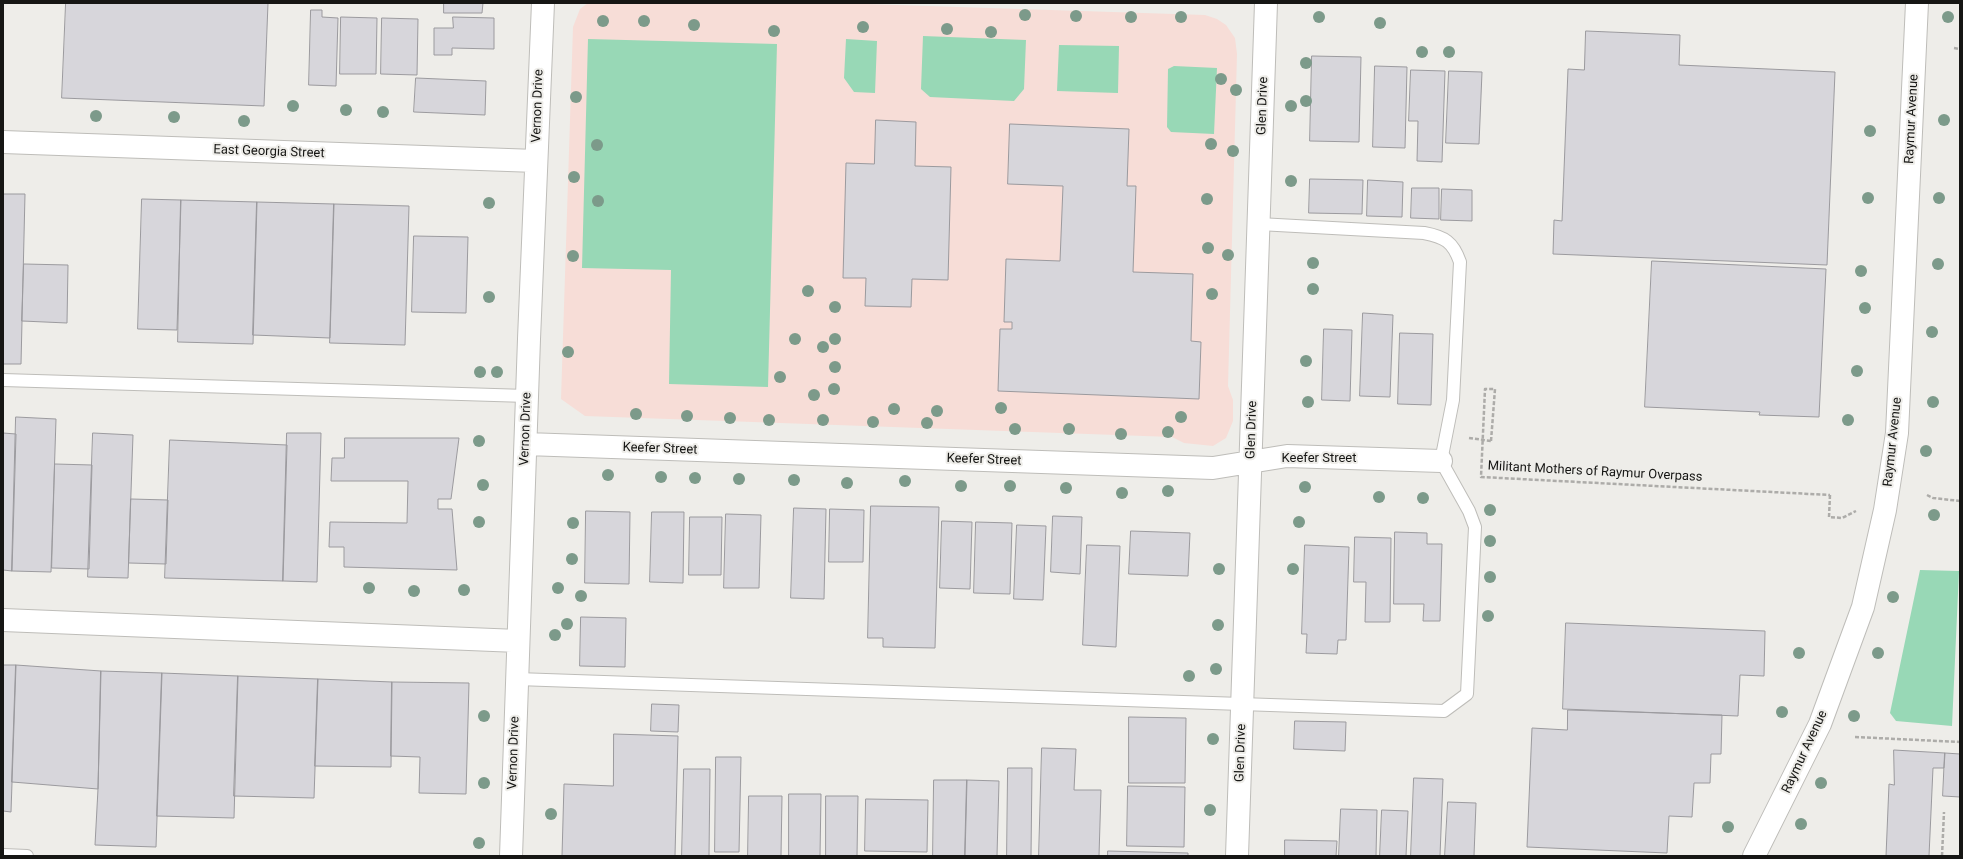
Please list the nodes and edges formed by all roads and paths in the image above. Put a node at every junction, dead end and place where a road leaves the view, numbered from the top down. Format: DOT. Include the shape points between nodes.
graph roads {
  1 [pos="543,3"];
  2 [pos="1266,3"];
  3 [pos="1917,3"];
  4 [pos="1954,48"];
  5 [pos="1960,49"];
  6 [pos="3,142"];
  7 [pos="536,161"];
  8 [pos="1259,224"];
  9 [pos="3,380"];
  10 [pos="527,396"];
  11 [pos="1491,442"];
  12 [pos="526,444"];
  13 [pos="1441,461"];
  14 [pos="1251,463"];
  15 [pos="1927,495"];
  16 [pos="1960,501"];
  17 [pos="1860,510"];
  18 [pos="3,620"];
  19 [pos="518,641"];
  20 [pos="517,679"];
  21 [pos="1243,703"];
  22 [pos="1855,737"];
  23 [pos="1960,742"];
  24 [pos="1944,812"];
  25 [pos="3,855"];
  26 [pos="27,856"];
  27 [pos="511,856"];
  28 [pos="1237,856"];
  29 [pos="1754,856"];
  30 [pos="1942,856"];
  1 -- 7 [label="street, Vernon Drive"];
  2 -- 8 [label="street, Glen Drive"];
  3 -- 29 [label="street, Raymur Avenue" via="1897,433 1885,510 1863,606 1820,724"];
  4 -- 5 [label="path"];
  6 -- 7 [label="street, East Georgia Street"];
  7 -- 10 [label="street, Vernon Drive"];
  8 -- 13 [label="lane" via="1424,233 1441,236 1455,248 1460,262 1453,400"];
  8 -- 14 [label="street, Glen Drive"];
  9 -- 10 [label="lane"];
  10 -- 12 [label="street, Vernon Drive"];
  11 -- 17 [label="path, Militant Mothers of Raymur Overpass, bridge" via="1495,389 1486,389 1481,477 1830,495 1829,517 1842,518"];
  12 -- 14 [label="street, Keefer Street" via="1205,468"];
  12 -- 19 [label="street, Vernon Drive"];
  13 -- 14 [label="street, Keefer Street" via="1287,456"];
  13 -- 21 [label="lane" via="1476,527 1467,694 1444,711"];
  14 -- 21 [label="street, Glen Drive"];
  15 -- 16 [label="path"];
  18 -- 19 [label="street"];
  19 -- 20 [label="street, Vernon Drive"];
  20 -- 21 [label="lane"];
  20 -- 27 [label="street, Vernon Drive"];
  21 -- 28 [label="street, Glen Drive"];
  22 -- 23 [label="path"];
  24 -- 30 [label="path"];
  25 -- 26 [label="lane"];
}
